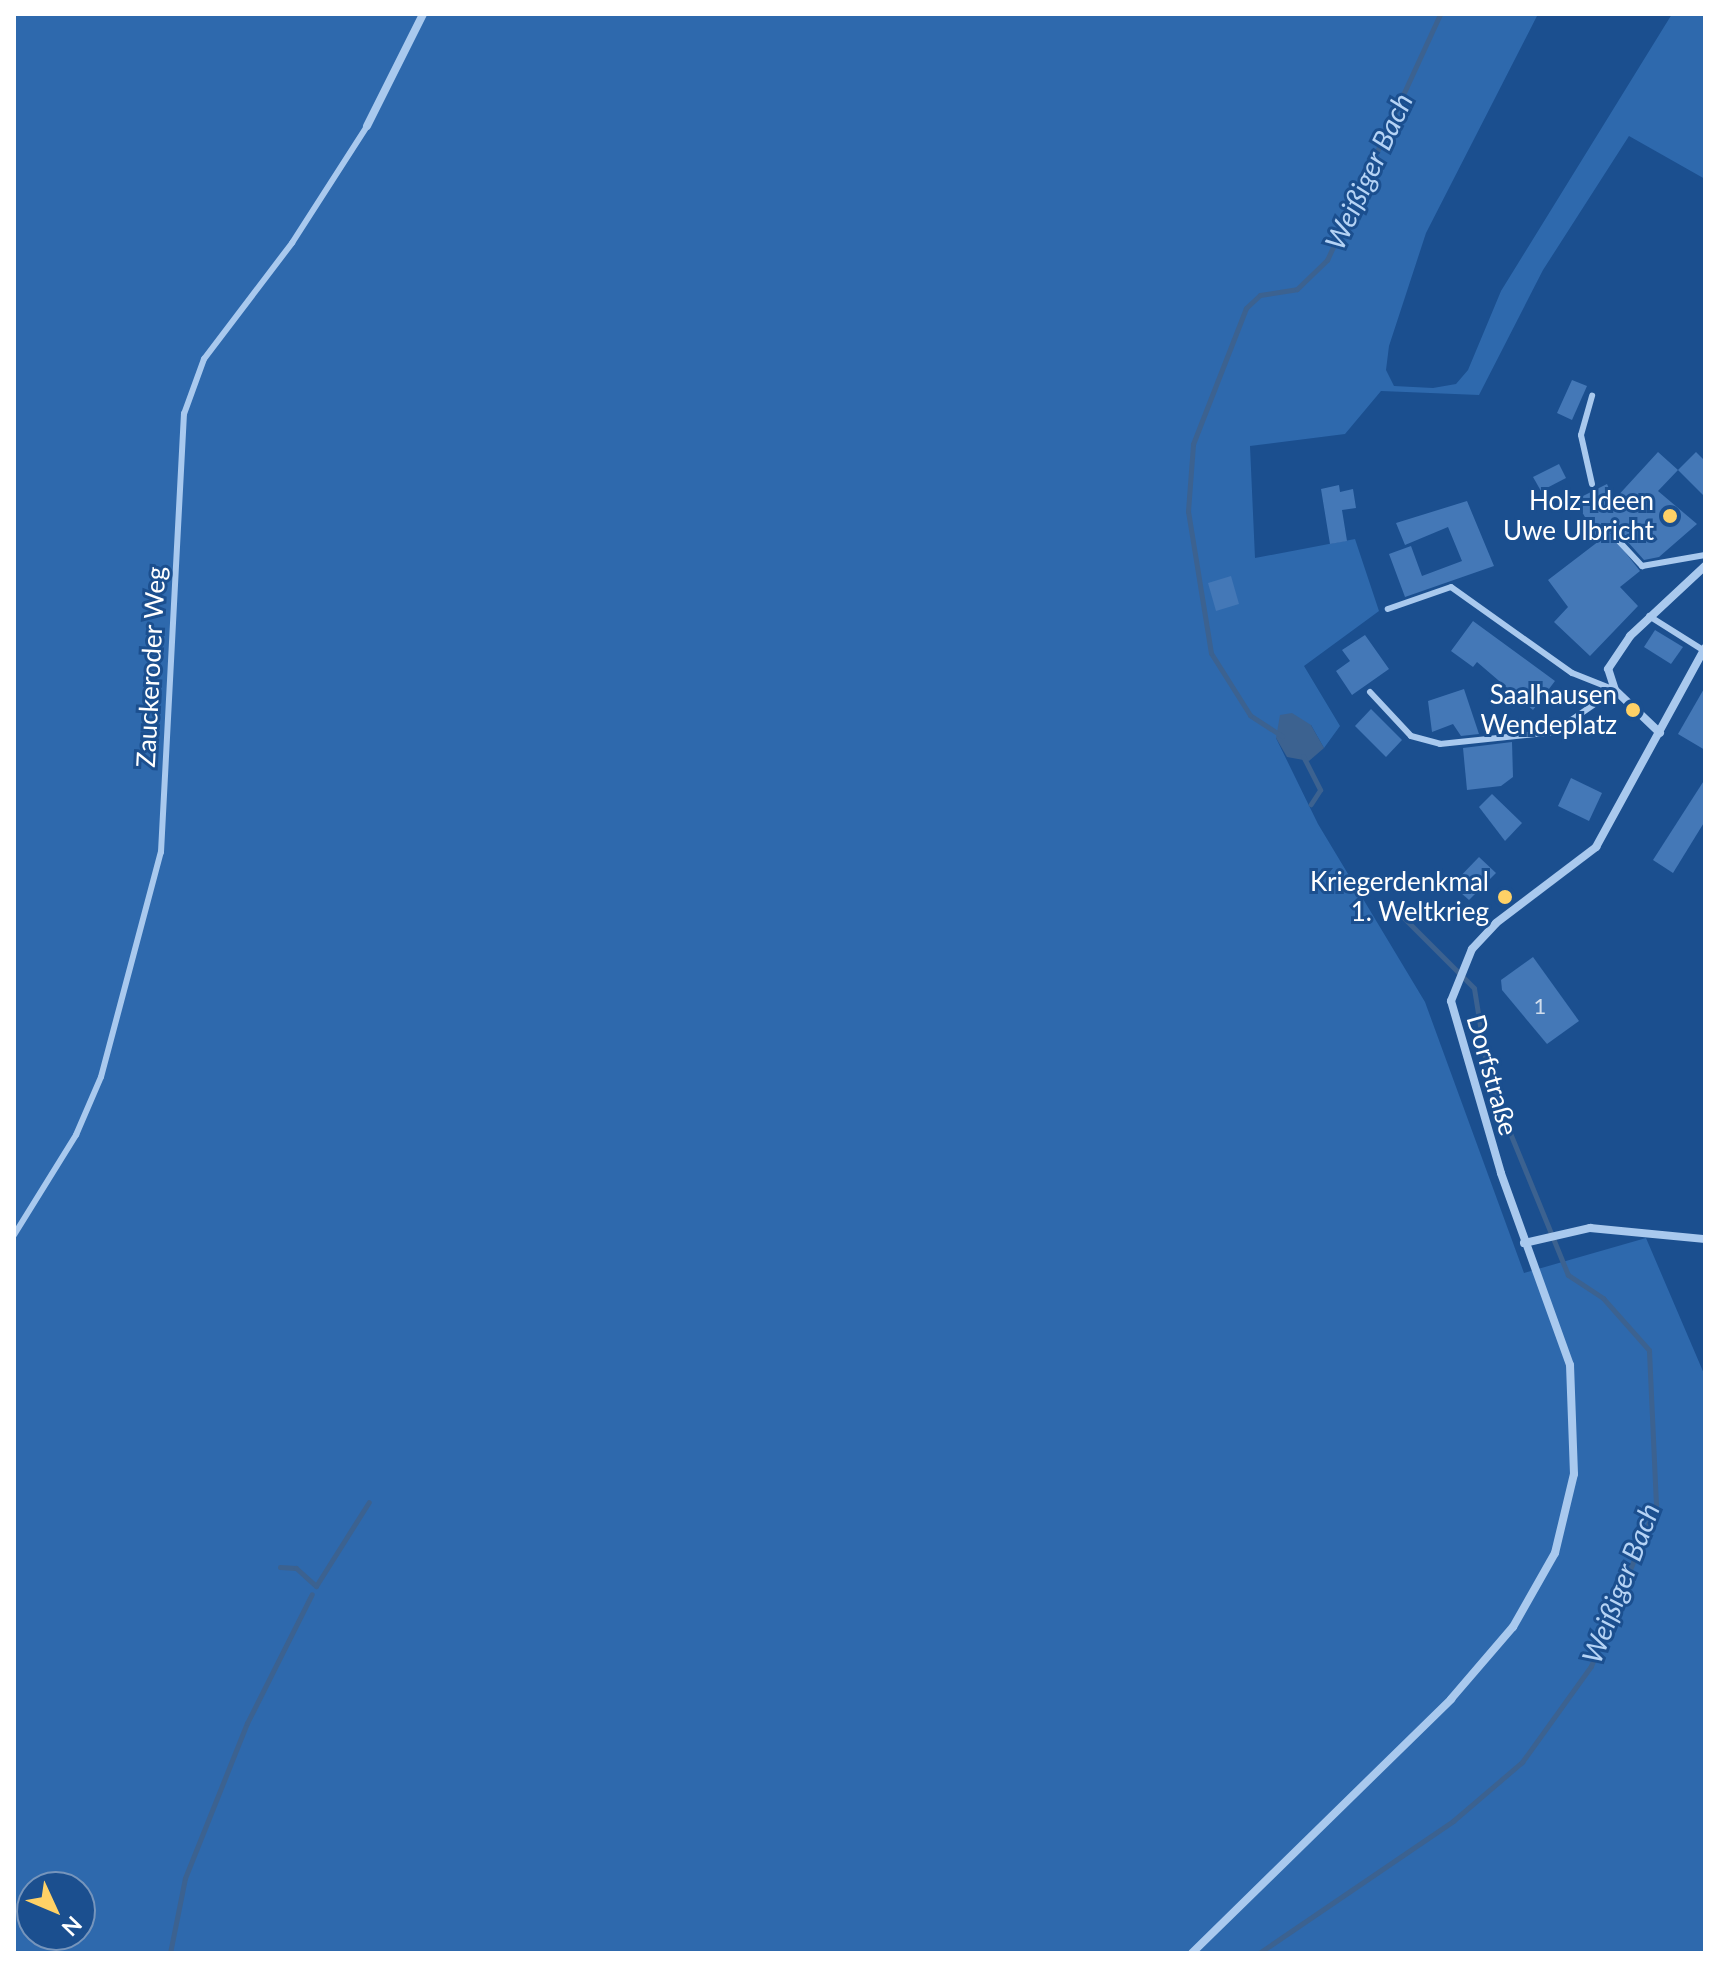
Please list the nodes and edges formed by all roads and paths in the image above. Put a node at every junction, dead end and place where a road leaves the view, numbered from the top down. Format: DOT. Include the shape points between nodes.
graph roads {
  1 [pos="423,14"];
  2 [pos="367,126"];
  3 [pos="1592,396"];
  4 [pos="1592,484"];
  5 [pos="1615,537"];
  6 [pos="1705,555"];
  7 [pos="1705,566"];
  8 [pos="1388,609"];
  9 [pos="1649,616"];
  10 [pos="1704,649"];
  11 [pos="1615,690"];
  12 [pos="1370,692"];
  13 [pos="1660,733"];
  14 [pos="14,1235"];
  15 [pos="1705,1239"];
  16 [pos="1524,1243"];
  17 [pos="1192,1953"];
  1 -- 2 [label="street"];
  2 -- 14 [label="lane, Zauckeroder Weg" via="292,243 204,359 184,414 161,852 101,1077 76,1135"];
  3 -- 4 [label="lane" via="1581,435"];
  5 -- 6 [label="lane" via="1642,566"];
  7 -- 9 [label="street"];
  8 -- 11 [label="lane" via="1451,587 1572,673"];
  9 -- 10 [label="lane"];
  9 -- 11 [label="street" via="1608,669"];
  10 -- 13 [label="street, Dorfstraße"];
  11 -- 12 [label="lane" via="1554,732 1440,744 1411,736"];
  11 -- 13 [label="street"];
  13 -- 16 [label="street, Dorfstraße" via="1596,847 1496,923 1464,965 1455,993 1455,1034"];
  15 -- 16 [label="street" via="1590,1228 1554,1232"];
  16 -- 17 [label="street, Dorfstraße" via="1570,1365 1576,1419 1574,1474 1555,1553 1513,1627 1451,1699"];
}
